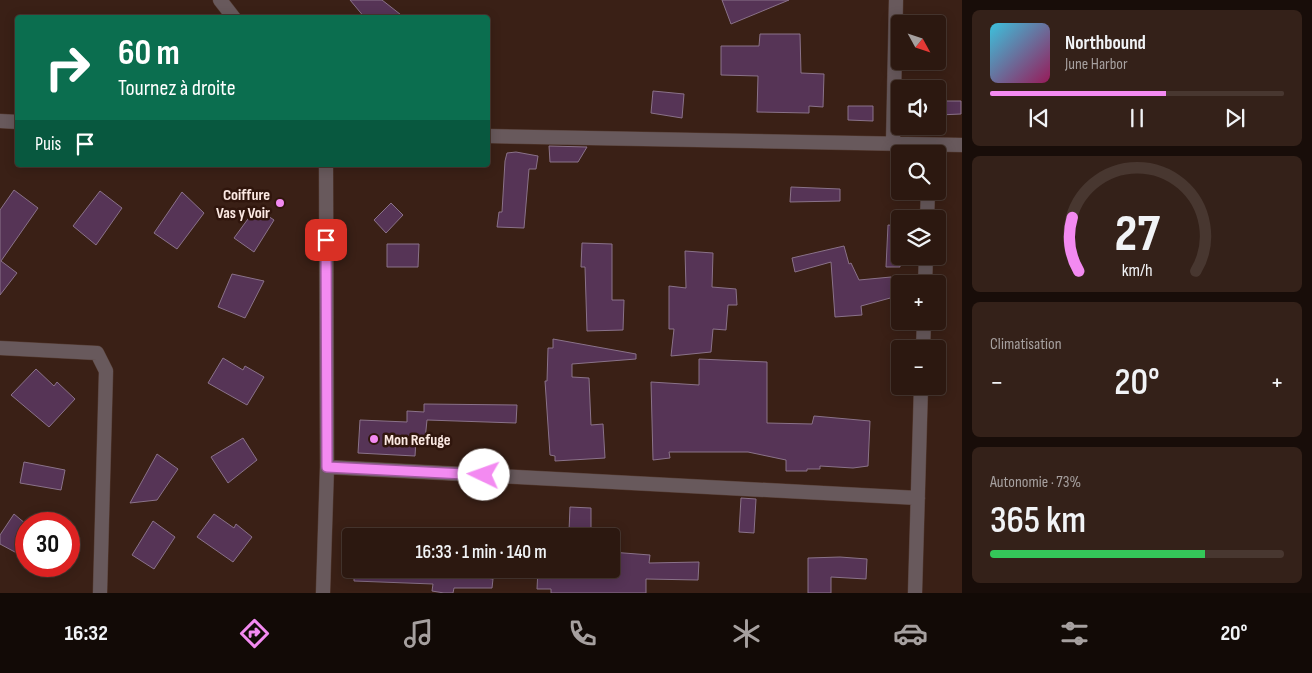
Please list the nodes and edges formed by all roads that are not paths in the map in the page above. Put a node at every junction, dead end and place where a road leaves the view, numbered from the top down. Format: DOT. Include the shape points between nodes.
graph roads {
  1 [pos="220,0"];
  2 [pos="896,0"];
  3 [pos="232,15"];
  4 [pos="0,121"];
  5 [pos="15,122"];
  6 [pos="490,136"];
  7 [pos="893,144"];
  8 [pos="900,145"];
  9 [pos="962,145"];
  10 [pos="946,147"];
  11 [pos="326,167"];
  12 [pos="0,348"];
  13 [pos="921,395"];
  14 [pos="327,467"];
  15 [pos="918,498"];
  16 [pos="100,593"];
  17 [pos="323,593"];
  18 [pos="915,593"];
  1 -- 3 [label="street"];
  2 -- 7 [label="street"];
  4 -- 5 [label="street"];
  6 -- 7 [label="street"];
  7 -- 8 [label="street"];
  9 -- 10 [label="street"];
  11 -- 14 [label="street"];
  12 -- 16 [label="street" via="97,353 106,371"];
  13 -- 15 [label="street"];
  14 -- 15 [label="street"];
  14 -- 17 [label="street"];
  15 -- 18 [label="street"];
}
